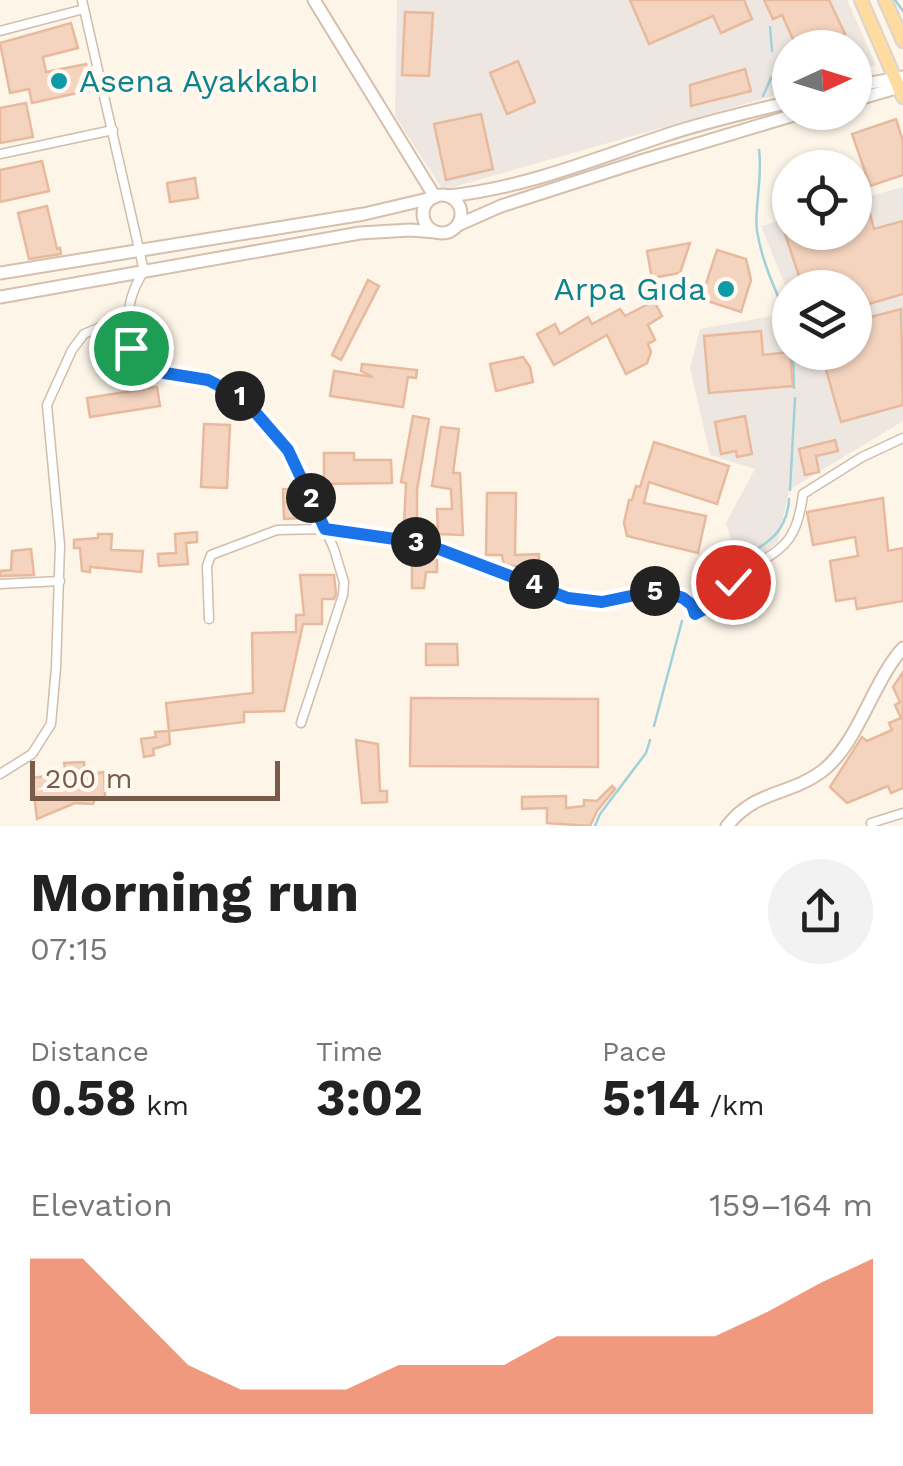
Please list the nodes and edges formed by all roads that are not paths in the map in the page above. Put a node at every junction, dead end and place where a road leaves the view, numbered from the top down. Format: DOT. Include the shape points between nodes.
graph roads {
  1 [pos="314,0"];
  2 [pos="861,0"];
  3 [pos="885,0"];
  4 [pos="83,4"];
  5 [pos="0,30"];
  6 [pos="903,41"];
  7 [pos="901,85"];
  8 [pos="872,86"];
  9 [pos="872,94"];
  10 [pos="772,107"];
  11 [pos="772,121"];
  12 [pos="113,130"];
  13 [pos="0,154"];
  14 [pos="438,197"];
  15 [pos="458,225"];
  16 [pos="436,232"];
  17 [pos="139,249"];
  18 [pos="144,271"];
  19 [pos="0,273"];
  20 [pos="0,297"];
  21 [pos="129,315"];
  22 [pos="903,438"];
  23 [pos="325,529"];
  24 [pos="60,581"];
  25 [pos="0,584"];
  26 [pos="209,619"];
  27 [pos="903,648"];
  28 [pos="301,724"];
  29 [pos="0,774"];
  30 [pos="903,813"];
  31 [pos="871,823"];
  32 [pos="727,826"];
  1 -- 14 [label="street"];
  2 -- 7 [label="main road"];
  3 -- 6 [label="main road"];
  4 -- 5 [label="street"];
  4 -- 12 [label="street"];
  7 -- 8 [label="street"];
  7 -- 9 [label="street"];
  10 -- 14 [label="street" via="667,134 543,178"];
  11 -- 15 [label="street"];
  12 -- 13 [label="street"];
  12 -- 17 [label="street"];
  14 -- 15 [label="street" via="460,208"];
  14 -- 16 [label="street" via="424,208 424,220"];
  14 -- 17 [label="street"];
  15 -- 16 [label="street"];
  16 -- 18 [label="street" via="360,233"];
  17 -- 18 [label="street"];
  17 -- 19 [label="street"];
  18 -- 20 [label="street"];
  18 -- 21 [label="street"];
  21 -- 23 [label="street" via="131,348 146,370 208,380 243,398 288,450"];
  21 -- 24 [label="street" via="84,334 47,405"];
  22 -- 23 [label="street" via="802,494 785,547 695,614 683,598 659,590 602,602 568,598 423,543"];
  23 -- 26 [label="street" via="276,530 210,555"];
  23 -- 28 [label="street" via="343,594"];
  24 -- 25 [label="street"];
  24 -- 29 [label="street" via="50,724 32,754"];
  27 -- 32 [label="street" via="836,757 820,773 748,804"];
  30 -- 31 [label="street"];
}
